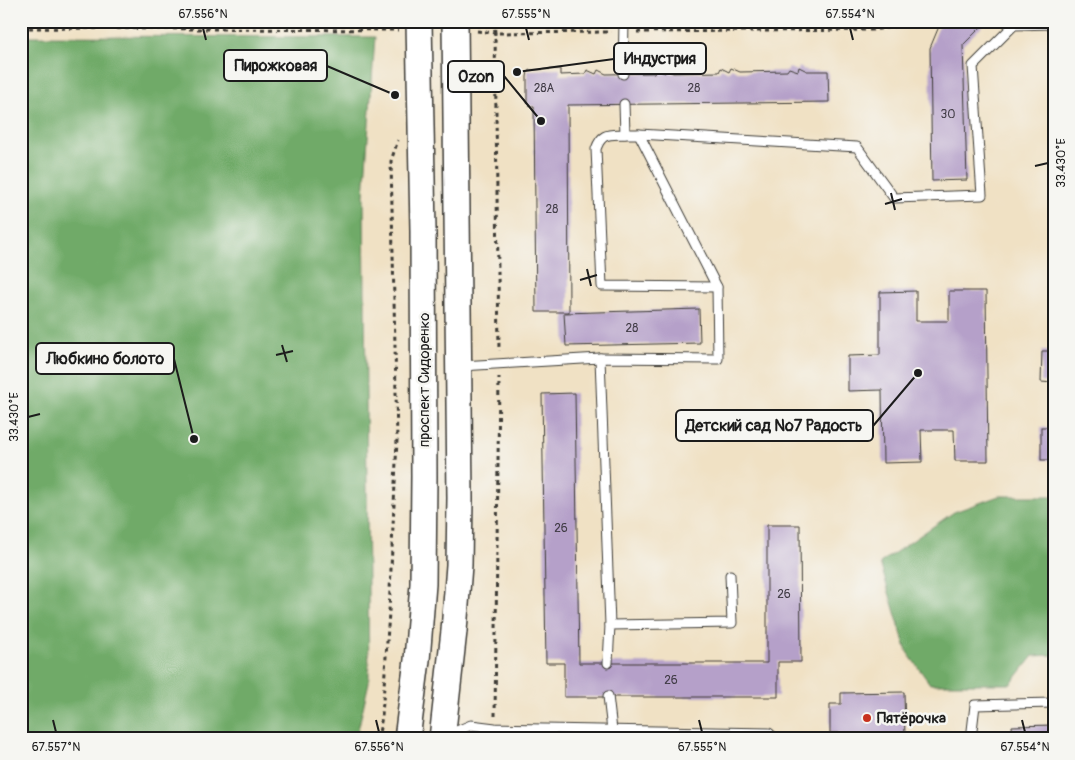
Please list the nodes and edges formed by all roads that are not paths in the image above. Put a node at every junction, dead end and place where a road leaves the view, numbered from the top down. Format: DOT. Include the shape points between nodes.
graph roads {
  1 [pos="418,21"];
  2 [pos="455,21"];
  3 [pos="624,21"];
  4 [pos="1054,24"];
  5 [pos="623,74"];
  6 [pos="624,104"];
  7 [pos="625,134"];
  8 [pos="639,134"];
  9 [pos="716,287"];
  10 [pos="600,358"];
  11 [pos="458,366"];
  12 [pos="730,575"];
  13 [pos="610,625"];
  14 [pos="608,663"];
  15 [pos="608,696"];
  16 [pos="1054,703"];
  17 [pos="612,730"];
  18 [pos="407,737"];
  19 [pos="771,737"];
  20 [pos="442,738"];
  21 [pos="971,739"];
  1 -- 18 [label="main road, проспект Сидоренко" via="423,241 423,584"];
  2 -- 11 [label="main road"];
  3 -- 5 [label="lane"];
  4 -- 8 [label="lane" via="1014,25 973,66 982,195 894,198 857,147"];
  6 -- 7 [label="lane"];
  7 -- 8 [label="lane"];
  7 -- 9 [label="lane" via="607,135 596,149 602,286"];
  8 -- 9 [label="lane"];
  9 -- 10 [label="lane" via="718,359"];
  10 -- 11 [label="lane"];
  10 -- 13 [label="lane"];
  11 -- 20 [label="main road" via="459,565"];
  12 -- 13 [label="lane" via="732,623"];
  13 -- 14 [label="lane"];
  15 -- 17 [label="lane"];
  16 -- 21 [label="lane" via="975,705"];
  17 -- 19 [label="lane"];
  17 -- 20 [label="lane" via="471,725"];
  18 -- 20 [label="main road"];
}
